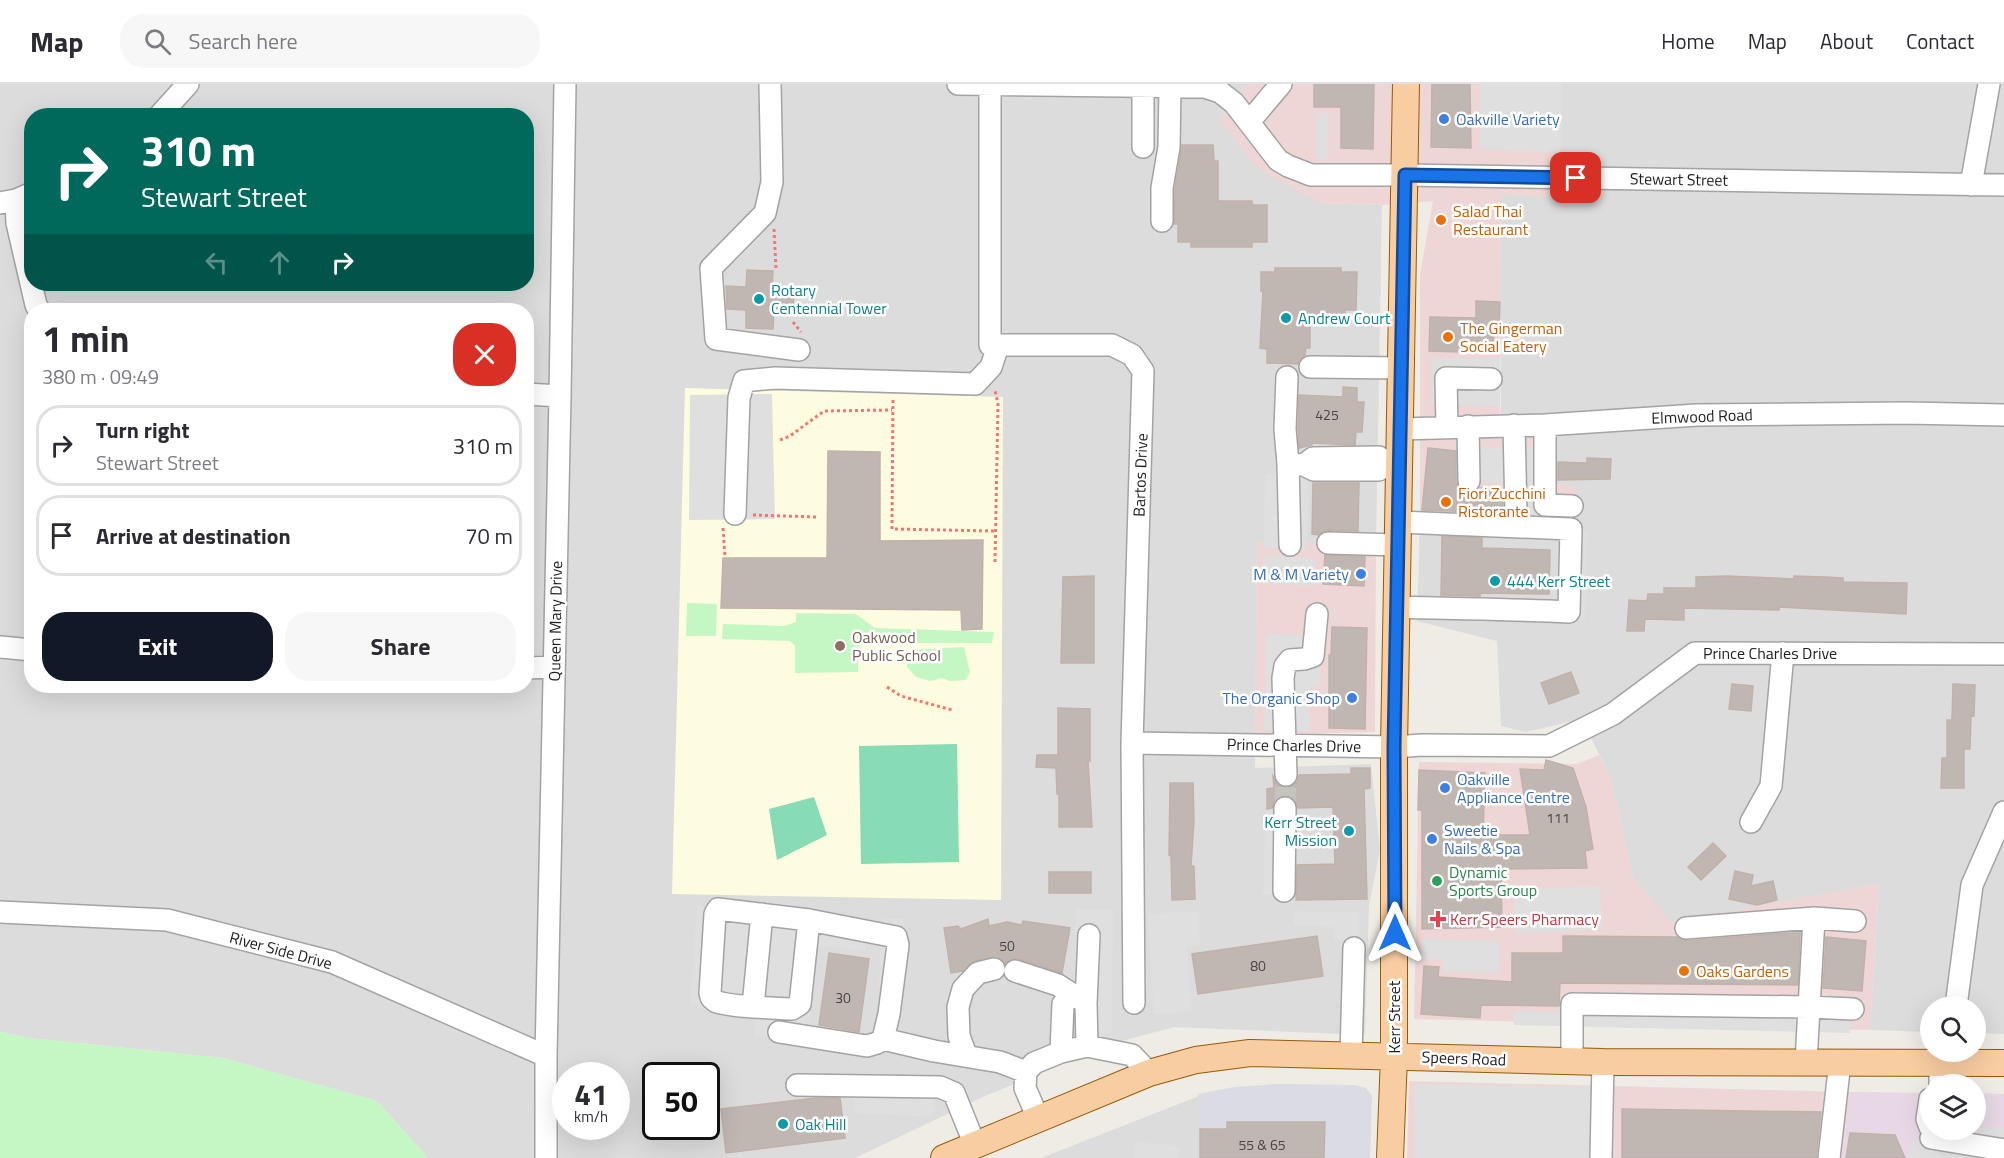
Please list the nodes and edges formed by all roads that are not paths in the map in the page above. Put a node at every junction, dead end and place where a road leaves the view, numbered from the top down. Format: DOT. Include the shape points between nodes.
graph roads {
  1 [pos="188,84"];
  2 [pos="565,84"];
  3 [pos="770,84"];
  4 [pos="958,84"];
  5 [pos="1281,84"];
  6 [pos="1406,84"];
  7 [pos="1989,84"];
  8 [pos="990,85"];
  9 [pos="1143,87"];
  10 [pos="1170,87"];
  11 [pos="166,108"];
  12 [pos="1249,122"];
  13 [pos="1143,147"];
  14 [pos="1405,175"];
  15 [pos="1971,184"];
  16 [pos="2004,186"];
  17 [pos="16,199"];
  18 [pos="1162,222"];
  19 [pos="24,254"];
  20 [pos="998,346"];
  21 [pos="800,350"];
  22 [pos="1310,367"];
  23 [pos="1402,368"];
  24 [pos="1287,377"];
  25 [pos="1491,379"];
  26 [pos="534,394"];
  27 [pos="560,396"];
  28 [pos="2004,415"];
  29 [pos="1514,425"];
  30 [pos="1545,425"];
  31 [pos="1458,427"];
  32 [pos="1401,429"];
  33 [pos="1296,464"];
  34 [pos="1393,464"];
  35 [pos="1469,481"];
  36 [pos="1572,506"];
  37 [pos="1516,513"];
  38 [pos="735,514"];
  39 [pos="1398,533"];
  40 [pos="1328,543"];
  41 [pos="1290,544"];
  42 [pos="1397,607"];
  43 [pos="1317,614"];
  44 [pos="0,647"];
  45 [pos="24,649"];
  46 [pos="1783,653"];
  47 [pos="2004,654"];
  48 [pos="534,668"];
  49 [pos="554,668"];
  50 [pos="1132,743"];
  51 [pos="1285,746"];
  52 [pos="1394,747"];
  53 [pos="1286,775"];
  54 [pos="1285,808"];
  55 [pos="2004,812"];
  56 [pos="1751,822"];
  57 [pos="1284,891"];
  58 [pos="0,912"];
  59 [pos="762,914"];
  60 [pos="1814,918"];
  61 [pos="809,920"];
  62 [pos="1855,921"];
  63 [pos="1686,928"];
  64 [pos="1089,935"];
  65 [pos="1354,948"];
  66 [pos="1956,996"];
  67 [pos="1086,1003"];
  68 [pos="1134,1003"];
  69 [pos="1063,1004"];
  70 [pos="753,1006"];
  71 [pos="1809,1007"];
  72 [pos="782,1008"];
  73 [pos="1853,1009"];
  74 [pos="884,1039"];
  75 [pos="1087,1046"];
  76 [pos="1061,1052"];
  77 [pos="966,1055"];
  78 [pos="1351,1055"];
  79 [pos="546,1056"];
  80 [pos="1394,1056"];
  81 [pos="1988,1059"];
  82 [pos="1572,1061"];
  83 [pos="1603,1062"];
  84 [pos="1806,1062"];
  85 [pos="1840,1062"];
  86 [pos="1932,1064"];
  87 [pos="1026,1072"];
  88 [pos="1149,1073"];
  89 [pos="797,1085"];
  90 [pos="1038,1118"];
  91 [pos="1941,1140"];
  92 [pos="2004,1150"];
  93 [pos="1970,1151"];
  94 [pos="961,1153"];
  95 [pos="546,1158"];
  96 [pos="1390,1158"];
  97 [pos="1601,1158"];
  98 [pos="1829,1158"];
  1 -- 11 [label="street"];
  2 -- 27 [label="street, Queen Mary Drive"];
  3 -- 21 [label="street" via="772,182 765,213 711,268 716,339"];
  4 -- 8 [label="street, Stewart Street"];
  5 -- 12 [label="street"];
  6 -- 14 [label="main road, Kerr Street"];
  7 -- 15 [label="street"];
  8 -- 9 [label="street, Stewart Street"];
  8 -- 20 [label="street" via="990,345"];
  9 -- 10 [label="street, Stewart Street"];
  9 -- 13 [label="street"];
  10 -- 12 [label="street, Stewart Street" via="1205,87 1220,92"];
  10 -- 18 [label="street" via="1169,147 1161,188"];
  12 -- 14 [label="street, Stewart Street" via="1278,160 1311,175"];
  14 -- 15 [label="street, Stewart Street"];
  14 -- 23 [label="main road, Kerr Street"];
  15 -- 16 [label="street, Stewart Street"];
  17 -- 19 [label="street"];
  20 -- 38 [label="street" via="991,367 975,384 775,378 744,381 739,398"];
  20 -- 50 [label="street, Bartos Drive" via="1112,345 1132,355 1143,370"];
  22 -- 23 [label="street"];
  23 -- 32 [label="main road, Kerr Street"];
  24 -- 33 [label="street" via="1286,429"];
  25 -- 31 [label="street" via="1446,378"];
  26 -- 27 [label="street"];
  27 -- 49 [label="street, Queen Mary Drive"];
  28 -- 30 [label="street, Elmwood Road" via="1697,414"];
  29 -- 30 [label="street, Elmwood Road"];
  29 -- 31 [label="street, Elmwood Road"];
  29 -- 37 [label="street"];
  30 -- 36 [label="street" via="1545,505"];
  31 -- 32 [label="street, Elmwood Road"];
  31 -- 35 [label="street"];
  32 -- 34 [label="main road, Kerr Street"];
  33 -- 34 [label="street" via="1313,458 1379,457"];
  33 -- 41 [label="street"];
  34 -- 39 [label="main road, Kerr Street"];
  39 -- 40 [label="street"];
  39 -- 42 [label="main road, Kerr Street"];
  39 -- 42 [label="street" via="1571,529 1569,612"];
  42 -- 52 [label="main road, Kerr Street"];
  43 -- 51 [label="street" via="1313,656 1290,660 1285,666"];
  44 -- 45 [label="street"];
  46 -- 47 [label="street, Prince Charles Drive"];
  46 -- 52 [label="street, Prince Charles Drive" via="1695,653 1612,714 1549,746"];
  46 -- 56 [label="street" via="1771,786"];
  48 -- 49 [label="street"];
  49 -- 79 [label="street, Queen Mary Drive"];
  50 -- 51 [label="street, Prince Charles Drive"];
  50 -- 68 [label="street, Bartos Drive"];
  51 -- 52 [label="street, Prince Charles Drive"];
  51 -- 53 [label="street"];
  52 -- 80 [label="main road, Kerr Street"];
  54 -- 57 [label="street"];
  55 -- 66 [label="street" via="1972,885"];
  58 -- 79 [label="street, River Side Drive" via="167,920 332,962"];
  59 -- 61 [label="street"];
  59 -- 70 [label="street"];
  59 -- 70 [label="street" via="720,909 715,914 711,998"];
  60 -- 62 [label="street"];
  60 -- 63 [label="street"];
  60 -- 71 [label="street"];
  61 -- 72 [label="street" via="800,1004 792,1009"];
  61 -- 74 [label="street" via="898,938"];
  64 -- 67 [label="street"];
  65 -- 78 [label="street"];
  67 -- 75 [label="street"];
  67 -- 77 [label="street" via="1058,985 1005,970 978,973 963,988 958,1007 959,1036"];
  69 -- 76 [label="street"];
  70 -- 72 [label="street"];
  71 -- 73 [label="street"];
  71 -- 82 [label="street" via="1572,1004"];
  71 -- 84 [label="street"];
  72 -- 74 [label="street" via="778,1041 867,1046"];
  74 -- 77 [label="street"];
  75 -- 76 [label="street"];
  75 -- 88 [label="street" via="1132,1055"];
  76 -- 87 [label="street" via="1034,1063"];
  77 -- 87 [label="street"];
  78 -- 80 [label="main road, Speers Road"];
  78 -- 88 [label="main road, Speers Road" via="1250,1053 1196,1060"];
  79 -- 95 [label="street, Queen Mary Drive"];
  80 -- 82 [label="main road, Speers Road"];
  80 -- 96 [label="main road, Kerr Street"];
  81 -- 86 [label="main road, Speers Road"];
  82 -- 83 [label="main road, Speers Road"];
  83 -- 84 [label="main road, Speers Road"];
  83 -- 97 [label="street"];
  84 -- 85 [label="main road, Speers Road"];
  85 -- 86 [label="main road, Speers Road"];
  85 -- 98 [label="street"];
  87 -- 90 [label="street" via="1025,1088"];
  88 -- 90 [label="main road, Speers Road"];
  89 -- 94 [label="street" via="948,1089 954,1093"];
  90 -- 94 [label="main road, Speers Road"];
  91 -- 93 [label="street"];
  92 -- 93 [label="street"];
}
